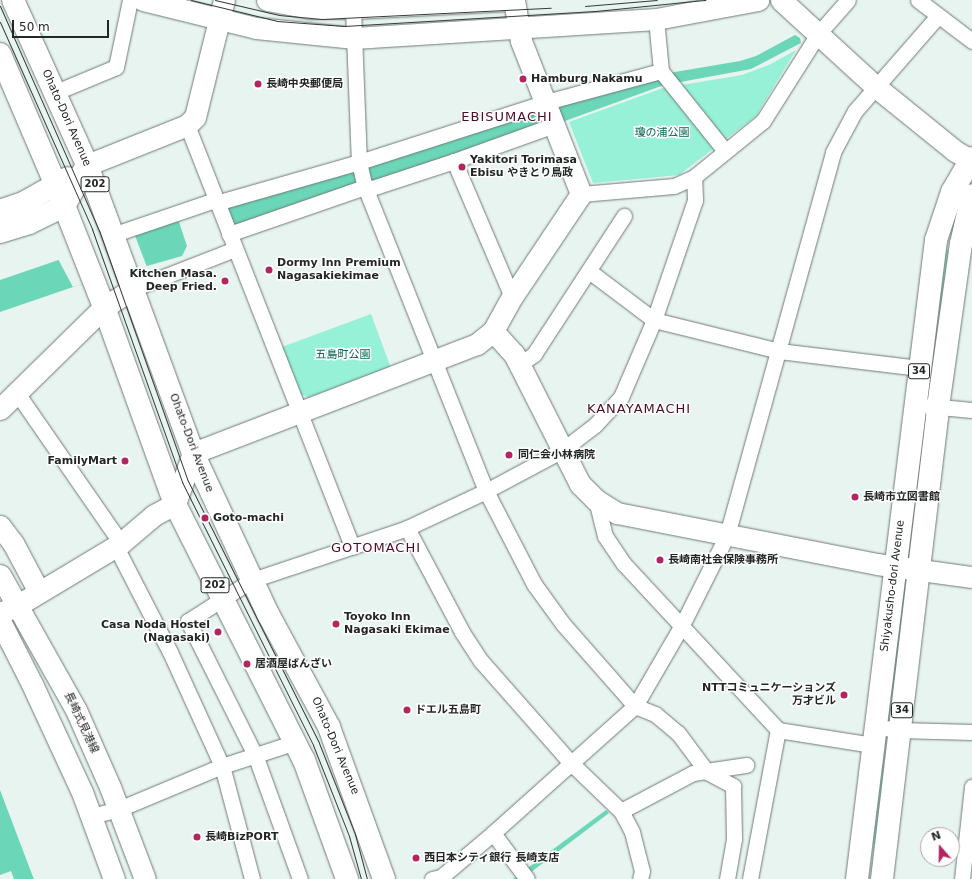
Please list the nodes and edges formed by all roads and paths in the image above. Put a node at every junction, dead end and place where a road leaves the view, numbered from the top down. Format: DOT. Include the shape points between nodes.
graph roads {
  1 [pos="13,0"];
  2 [pos="130,0"];
  3 [pos="143,0"];
  4 [pos="268,0"];
  5 [pos="509,0"];
  6 [pos="514,0"];
  7 [pos="758,0"];
  8 [pos="781,0"];
  9 [pos="848,0"];
  10 [pos="918,0"];
  11 [pos="353,8"];
  12 [pos="222,10"];
  13 [pos="938,16"];
  14 [pos="656,18"];
  15 [pos="518,27"];
  16 [pos="818,34"];
  17 [pos="354,38"];
  18 [pos="972,41"];
  19 [pos="0,54"];
  20 [pos="661,71"];
  21 [pos="876,87"];
  22 [pos="56,92"];
  23 [pos="546,104"];
  24 [pos="187,125"];
  25 [pos="554,125"];
  26 [pos="725,151"];
  27 [pos="971,159"];
  28 [pos="359,162"];
  29 [pos="454,162"];
  30 [pos="88,165"];
  31 [pos="694,177"];
  32 [pos="56,185"];
  33 [pos="365,187"];
  34 [pos="581,194"];
  35 [pos="972,195"];
  36 [pos="215,202"];
  37 [pos="64,206"];
  38 [pos="0,211"];
  39 [pos="624,216"];
  40 [pos="0,232"];
  41 [pos="229,234"];
  42 [pos="115,236"];
  43 [pos="235,249"];
  44 [pos="589,271"];
  45 [pos="132,282"];
  46 [pos="512,297"];
  47 [pos="104,308"];
  48 [pos="654,320"];
  49 [pos="493,331"];
  50 [pos="779,351"];
  51 [pos="434,361"];
  52 [pos="519,365"];
  53 [pos="919,368"];
  54 [pos="18,393"];
  55 [pos="916,404"];
  56 [pos="938,407"];
  57 [pos="0,409"];
  58 [pos="972,410"];
  59 [pos="299,414"];
  60 [pos="561,451"];
  61 [pos="193,453"];
  62 [pos="486,491"];
  63 [pos="596,500"];
  64 [pos="175,504"];
  65 [pos="0,526"];
  66 [pos="407,528"];
  67 [pos="727,535"];
  68 [pos="118,544"];
  69 [pos="352,547"];
  70 [pos="895,567"];
  71 [pos="920,571"];
  72 [pos="0,575"];
  73 [pos="972,577"];
  74 [pos="252,580"];
  75 [pos="39,592"];
  76 [pos="223,601"];
  77 [pos="9,609"];
  78 [pos="0,621"];
  79 [pos="682,625"];
  80 [pos="635,706"];
  81 [pos="778,730"];
  82 [pos="899,730"];
  83 [pos="972,732"];
  84 [pos="874,736"];
  85 [pos="296,742"];
  86 [pos="255,755"];
  87 [pos="570,762"];
  88 [pos="746,765"];
  89 [pos="222,766"];
  90 [pos="707,772"];
  91 [pos="972,787"];
  92 [pos="119,809"];
  93 [pos="621,811"];
  94 [pos="91,816"];
  95 [pos="494,834"];
  96 [pos="438,878"];
  97 [pos="114,879"];
  98 [pos="145,879"];
  99 [pos="252,879"];
  100 [pos="300,879"];
  101 [pos="347,879"];
  102 [pos="384,879"];
  103 [pos="527,879"];
  104 [pos="640,879"];
  105 [pos="727,879"];
  106 [pos="750,879"];
  107 [pos="857,879"];
  108 [pos="882,879"];
  109 [pos="962,879"];
  1 -- 22 [label="highway, Ohato-Dori Avenue / 202"];
  2 -- 22 [label="street" via="116,67"];
  3 -- 12 [label="street"];
  4 -- 11 [label="street" via="311,8"];
  5 -- 11 [label="street"];
  6 -- 15 [label="street"];
  7 -- 14 [label="street"];
  8 -- 16 [label="street"];
  9 -- 16 [label="street"];
  10 -- 13 [label="street"];
  11 -- 17 [label="street"];
  12 -- 17 [label="street" via="301,34"];
  12 -- 24 [label="street" via="199,104 195,117"];
  13 -- 18 [label="street"];
  13 -- 21 [label="street"];
  14 -- 15 [label="street"];
  14 -- 20 [label="street"];
  15 -- 17 [label="street"];
  15 -- 23 [label="street"];
  16 -- 21 [label="street"];
  16 -- 26 [label="street" via="763,121"];
  17 -- 28 [label="street"];
  19 -- 32 [label="highway, 202"];
  20 -- 23 [label="street"];
  20 -- 26 [label="street"];
  21 -- 27 [label="street" via="955,151"];
  21 -- 50 [label="street" via="855,111 833,152"];
  22 -- 30 [label="highway, Ohato-Dori Avenue / 202"];
  23 -- 25 [label="street"];
  23 -- 28 [label="street"];
  24 -- 30 [label="street"];
  24 -- 36 [label="street"];
  25 -- 29 [label="street"];
  25 -- 34 [label="street"];
  26 -- 31 [label="street"];
  27 -- 53 [label="highway, Shiyakusho-dori Avenue / 34" via="952,192 936,240"];
  28 -- 33 [label="street"];
  28 -- 36 [label="street"];
  29 -- 33 [label="street" via="372,188"];
  29 -- 46 [label="street"];
  30 -- 32 [label="highway, 202"];
  30 -- 37 [label="highway, 202"];
  30 -- 42 [label="highway, Ohato-Dori Avenue / 202"];
  31 -- 34 [label="street" via="674,186"];
  31 -- 48 [label="street" via="695,200"];
  32 -- 37 [label="highway, 202"];
  32 -- 38 [label="highway, 202" via="23,203"];
  33 -- 41 [label="street"];
  33 -- 51 [label="street"];
  34 -- 46 [label="street"];
  35 -- 56 [label="highway, 34" via="961,244"];
  36 -- 41 [label="street"];
  36 -- 42 [label="street"];
  37 -- 40 [label="highway" via="29,223"];
  37 -- 47 [label="highway, 202"];
  39 -- 44 [label="street"];
  41 -- 43 [label="street"];
  42 -- 45 [label="highway, Ohato-Dori Avenue / 202"];
  43 -- 45 [label="street"];
  43 -- 59 [label="street"];
  44 -- 48 [label="street"];
  44 -- 52 [label="street" via="534,354"];
  45 -- 47 [label="street"];
  45 -- 61 [label="highway, Ohato-Dori Avenue / 202"];
  46 -- 49 [label="street"];
  47 -- 54 [label="street"];
  47 -- 64 [label="highway, 202"];
  48 -- 50 [label="street"];
  48 -- 60 [label="street" via="621,397 608,412"];
  49 -- 51 [label="street" via="477,344"];
  49 -- 52 [label="street" via="514,354"];
  50 -- 53 [label="street"];
  50 -- 67 [label="street"];
  51 -- 59 [label="street"];
  51 -- 62 [label="street"];
  52 -- 60 [label="street"];
  53 -- 55 [label="highway, Shiyakusho-dori Avenue / 34"];
  54 -- 57 [label="street"];
  54 -- 68 [label="street"];
  55 -- 56 [label="street"];
  55 -- 70 [label="highway, Shiyakusho-dori Avenue / 34"];
  56 -- 58 [label="street"];
  56 -- 71 [label="highway, 34"];
  59 -- 61 [label="street"];
  59 -- 69 [label="street"];
  60 -- 62 [label="street"];
  60 -- 63 [label="street" via="580,484"];
  61 -- 64 [label="street"];
  61 -- 74 [label="highway, Ohato-Dori Avenue / 202"];
  62 -- 66 [label="street"];
  62 -- 80 [label="street" via="534,584 563,624"];
  63 -- 67 [label="street" via="617,513"];
  63 -- 79 [label="street" via="605,536 624,564"];
  64 -- 68 [label="street" via="154,515"];
  64 -- 76 [label="highway, 202"];
  65 -- 75 [label="street" via="14,544"];
  66 -- 69 [label="street"];
  66 -- 87 [label="street" via="462,632 481,661"];
  67 -- 70 [label="street"];
  67 -- 79 [label="street"];
  68 -- 75 [label="street"];
  68 -- 89 [label="street"];
  69 -- 74 [label="street"];
  70 -- 71 [label="street"];
  70 -- 84 [label="highway, Shiyakusho-dori Avenue / 34"];
  71 -- 73 [label="street"];
  71 -- 82 [label="highway, 34"];
  72 -- 77 [label="street, 長崎式見港線"];
  74 -- 76 [label="street"];
  74 -- 102 [label="highway, Ohato-Dori Avenue / 202" via="329,727"];
  75 -- 77 [label="street"];
  76 -- 85 [label="highway, 202"];
  76 -- 86 [label="street" via="188,621"];
  77 -- 92 [label="street, 長崎式見港線" via="76,710"];
  78 -- 94 [label="street" via="51,724"];
  79 -- 80 [label="street"];
  79 -- 81 [label="street"];
  80 -- 87 [label="street"];
  80 -- 90 [label="street" via="655,714 678,733"];
  81 -- 84 [label="street"];
  81 -- 106 [label="street"];
  82 -- 83 [label="street"];
  82 -- 84 [label="street"];
  82 -- 108 [label="highway, 34"];
  84 -- 107 [label="highway, Shiyakusho-dori Avenue / 34"];
  85 -- 86 [label="street"];
  85 -- 101 [label="highway, 202"];
  86 -- 89 [label="street"];
  86 -- 100 [label="street"];
  87 -- 93 [label="street"];
  87 -- 95 [label="street"];
  88 -- 90 [label="street"];
  89 -- 92 [label="street"];
  89 -- 99 [label="street"];
  90 -- 93 [label="street" via="693,773"];
  90 -- 105 [label="street" via="733,786 734,839"];
  91 -- 109 [label="street"];
  92 -- 94 [label="street"];
  92 -- 98 [label="street, 長崎式見港線"];
  93 -- 104 [label="street" via="632,832 642,871"];
  94 -- 97 [label="street"];
  95 -- 96 [label="street"];
  95 -- 103 [label="street"];
}
